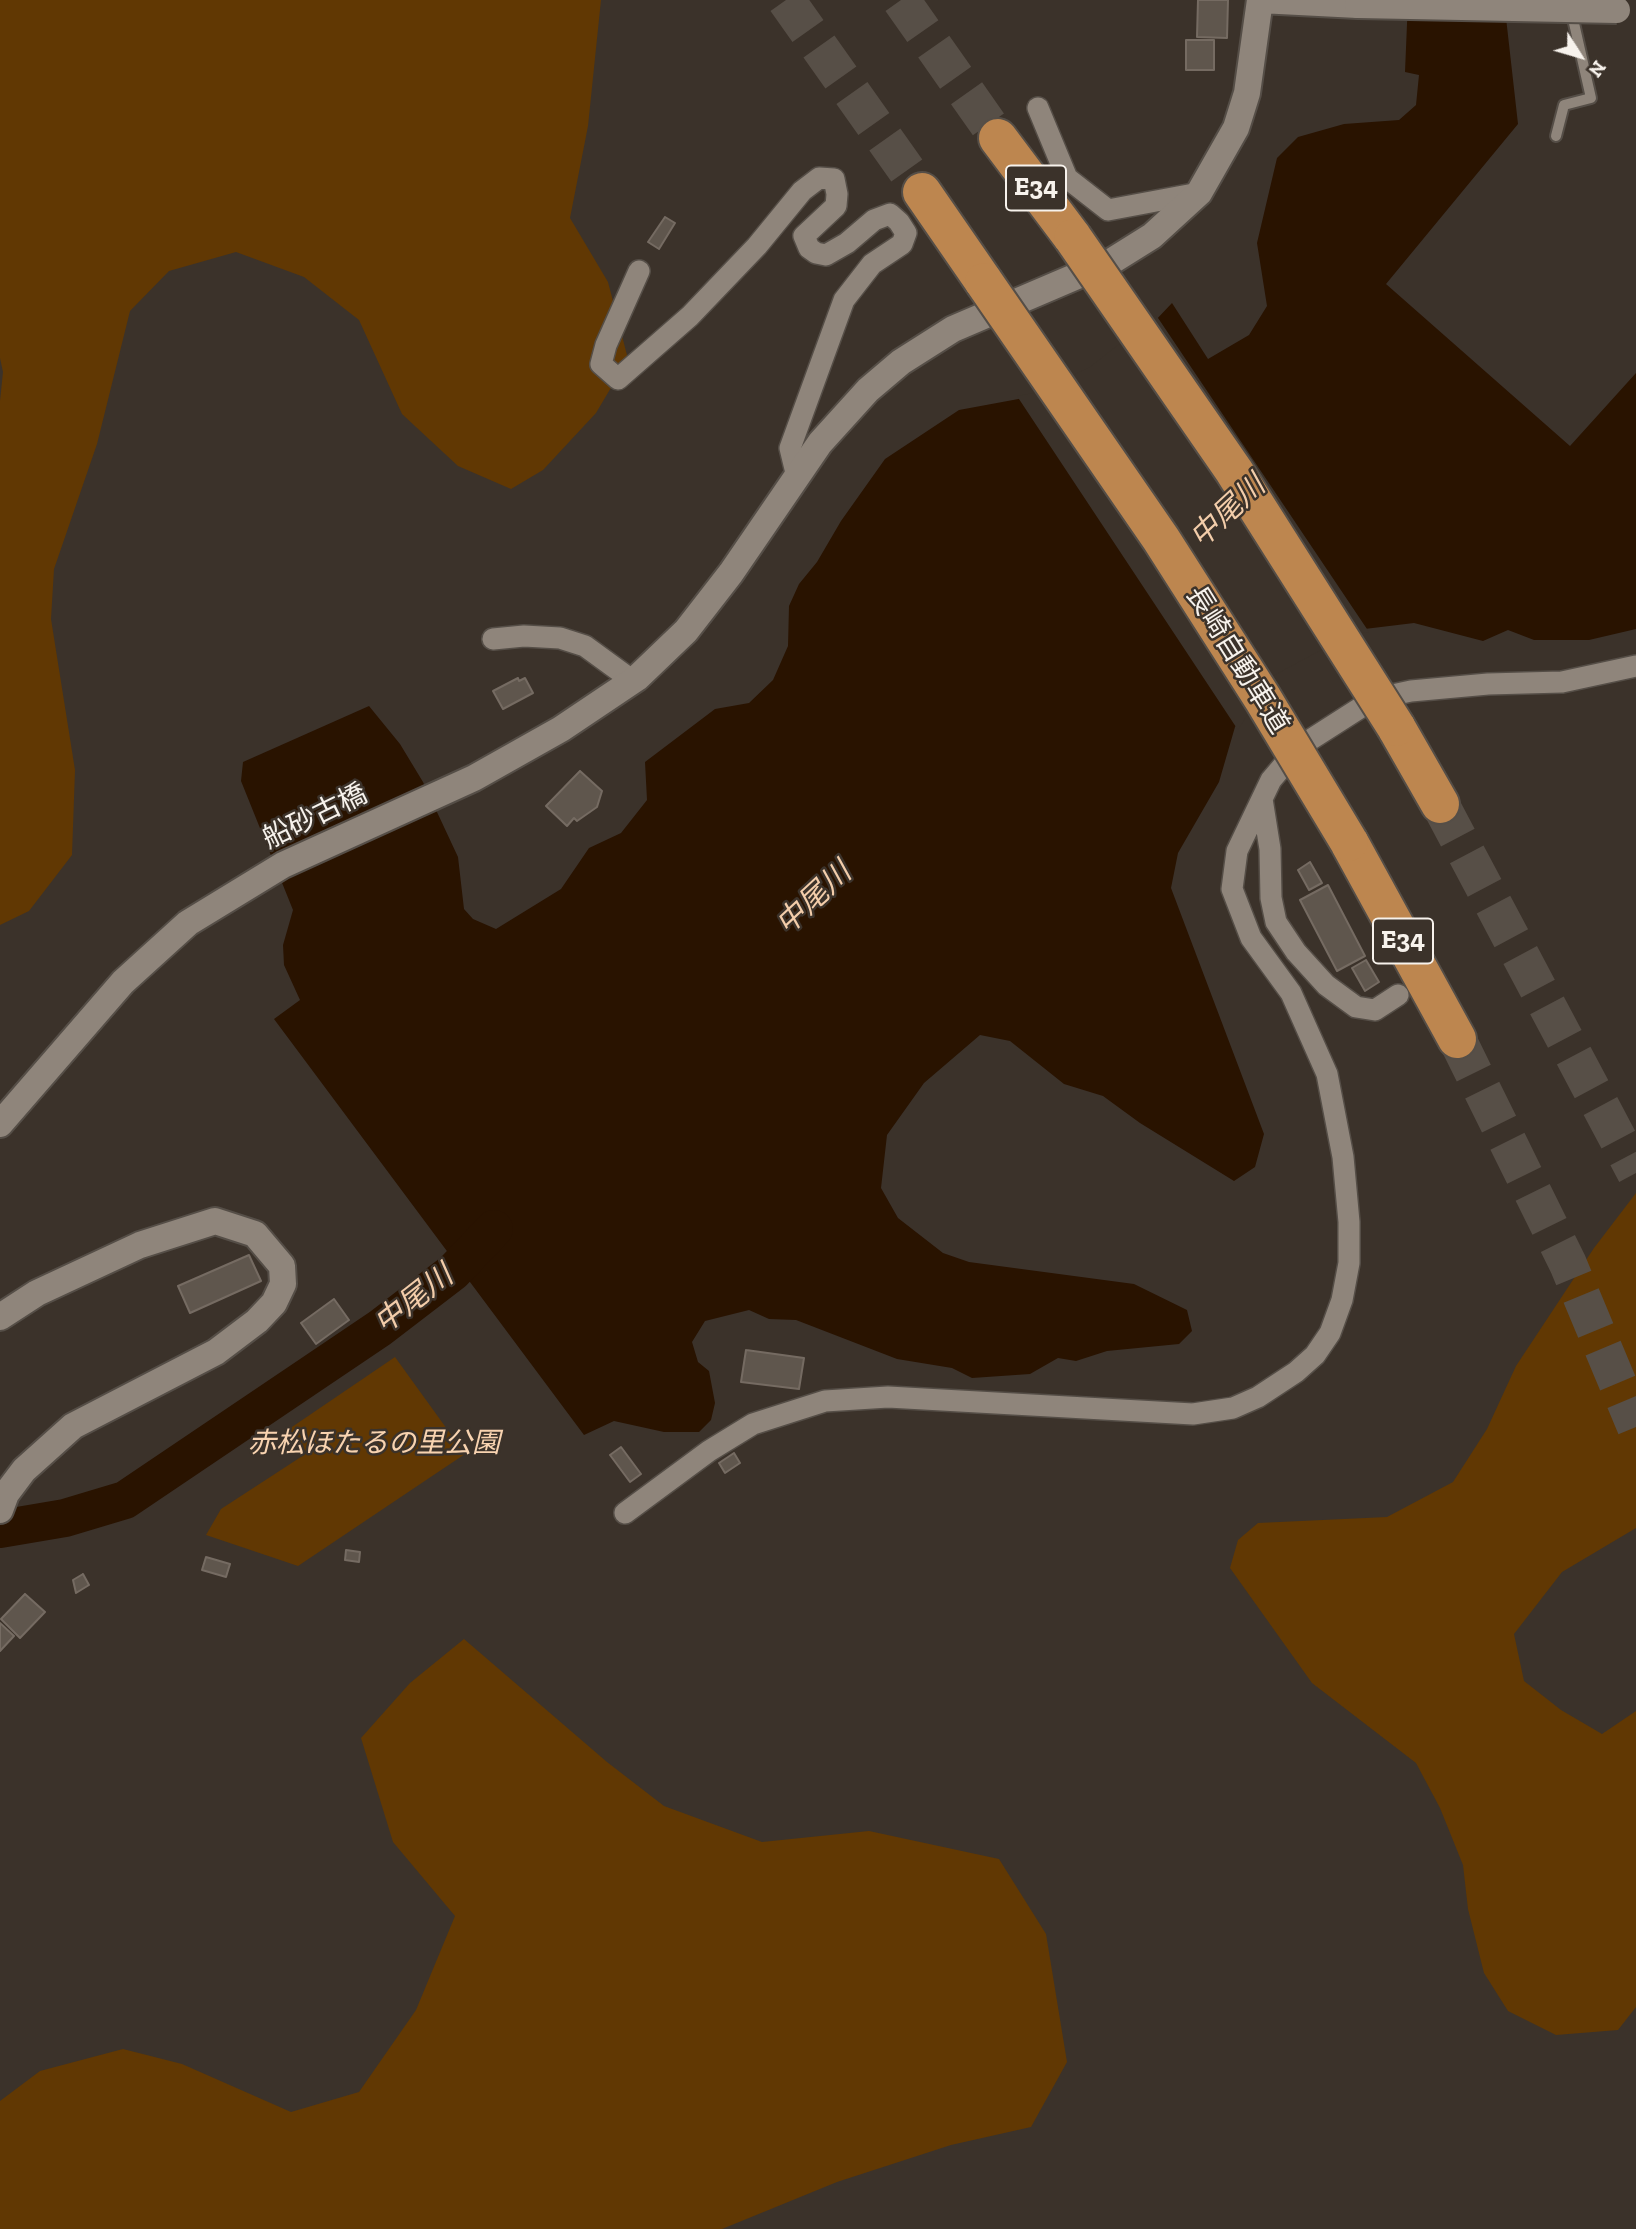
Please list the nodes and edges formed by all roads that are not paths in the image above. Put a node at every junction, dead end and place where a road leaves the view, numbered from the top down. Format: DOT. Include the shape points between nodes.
graph roads {
  1 [pos="1260,0"];
  2 [pos="1569,0"];
  3 [pos="1626,10"];
  4 [pos="1038,108"];
  5 [pos="1556,136"];
  6 [pos="998,138"];
  7 [pos="922,192"];
  8 [pos="1199,193"];
  9 [pos="639,271"];
  10 [pos="797,477"];
  11 [pos="493,639"];
  12 [pos="1636,666"];
  13 [pos="632,681"];
  14 [pos="1262,799"];
  15 [pos="1440,804"];
  16 [pos="1398,995"];
  17 [pos="1457,1039"];
  18 [pos="0,1124"];
  19 [pos="0,1317"];
  20 [pos="3,1502"];
  21 [pos="625,1513"];
  1 -- 3 [label="street, bridge"];
  1 -- 8 [label="street, 船砂古橋" via="1247,93 1236,128"];
  2 -- 5 [label="lane" via="1591,98 1564,105"];
  4 -- 8 [label="street" via="1067,178 1108,210"];
  6 -- 15 [label="highway, E34, bridge" via="1234,471"];
  7 -- 17 [label="highway, 長崎自動車道 / E34, bridge" via="1161,539 1263,699 1349,842"];
  8 -- 10 [label="street, 船砂古橋" via="1152,236 1112,261 953,329 901,362 867,390"];
  9 -- 10 [label="street" via="601,364 618,379 690,316 802,191 819,178 834,179 837,194 836,206 804,236 816,253 826,255 847,243 874,219 890,214 899,222 906,233 902,244 872,264 844,300 790,448"];
  10 -- 13 [label="street, 船砂古橋" via="686,631"];
  11 -- 13 [label="street" via="560,638 585,646"];
  12 -- 14 [label="street" via="1562,682 1488,684 1374,699 1299,747 1271,780"];
  13 -- 18 [label="street, 船砂古橋" via="561,729 474,778 283,865 188,923 123,982"];
  14 -- 16 [label="street" via="1276,922 1296,952 1326,985 1356,1007 1375,1010"];
  14 -- 21 [label="street" via="1237,851 1232,889 1251,938 1291,993 1327,1074 1349,1222 1349,1263 1342,1300 1330,1333 1315,1355 1258,1397 1233,1408 1194,1414 888,1396 825,1401 753,1424"];
  19 -- 20 [label="street" via="37,1293 140,1245 215,1221 255,1234 282,1266 283,1284 274,1303 257,1321 216,1352 73,1426 24,1470"];
}
